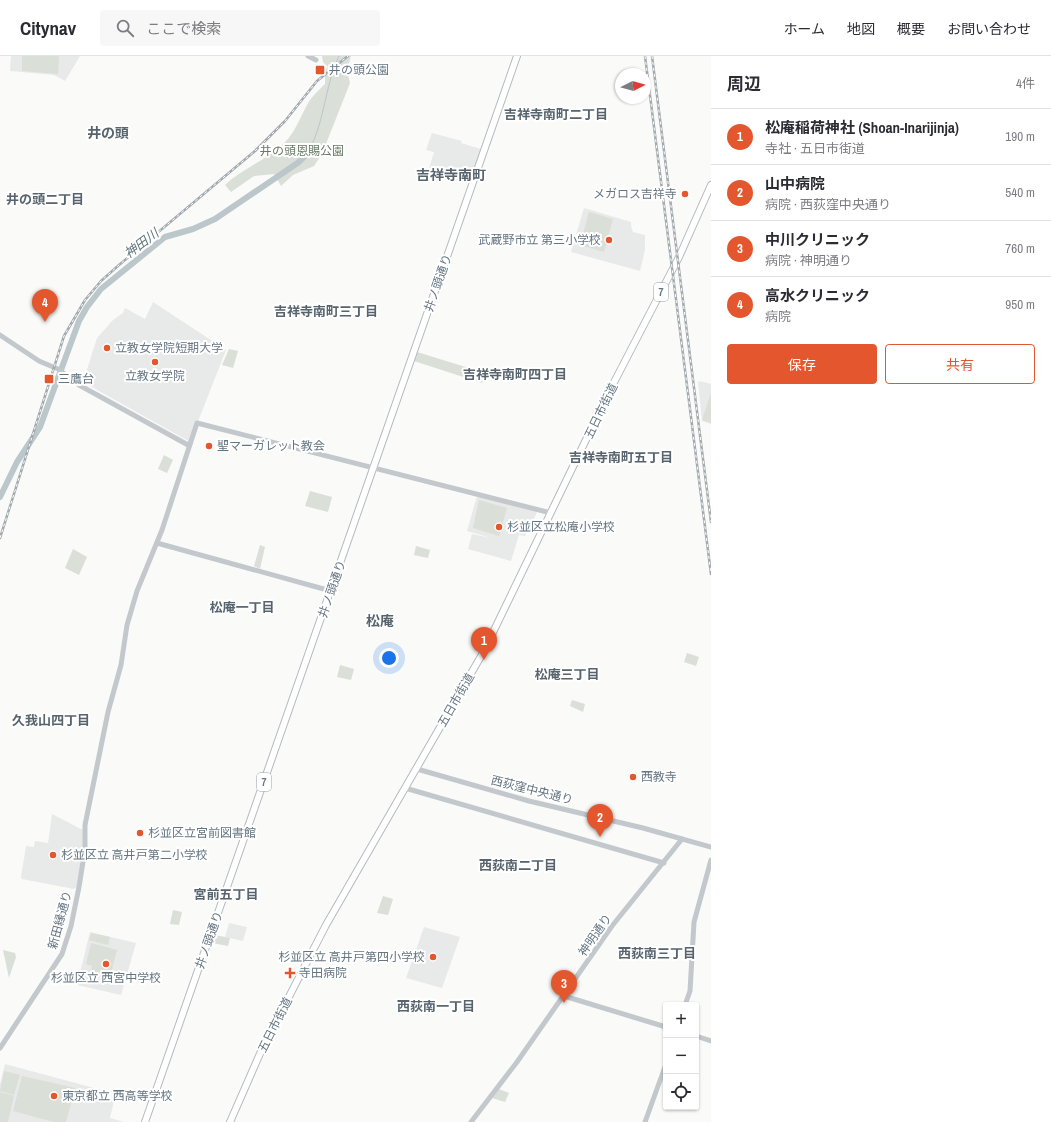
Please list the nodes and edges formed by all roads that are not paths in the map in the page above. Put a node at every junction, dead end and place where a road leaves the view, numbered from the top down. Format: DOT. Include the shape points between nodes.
graph roads {
  1 [pos="308,56"];
  2 [pos="517,56"];
  3 [pos="316,60"];
  4 [pos="711,185"];
  5 [pos="0,335"];
  6 [pos="190,443"];
  7 [pos="374,468"];
  8 [pos="551,513"];
  9 [pos="157,543"];
  10 [pos="331,590"];
  11 [pos="417,769"];
  12 [pos="405,788"];
  13 [pos="682,839"];
  14 [pos="711,847"];
  15 [pos="711,860"];
  16 [pos="664,863"];
  17 [pos="564,996"];
  18 [pos="686,1002"];
  19 [pos="663,1026"];
  20 [pos="699,1037"];
  21 [pos="711,1041"];
  22 [pos="0,1048"];
  23 [pos="663,1072"];
  24 [pos="145,1122"];
  25 [pos="230,1122"];
  26 [pos="471,1122"];
  27 [pos="645,1122"];
  1 -- 3 [label="street"];
  2 -- 7 [label="main road, 井ノ頭通り / 7"];
  4 -- 8 [label="main road, 五日市街道 / 7" via="680,257 609,392"];
  5 -- 6 [label="street" via="58,369 79,386 188,445"];
  6 -- 7 [label="street, 新田縁通り" via="198,423"];
  6 -- 9 [label="street, 新田縁通り"];
  7 -- 8 [label="street"];
  7 -- 10 [label="main road, 井ノ頭通り / 7"];
  8 -- 11 [label="main road, 五日市街道 / 7" via="484,650"];
  9 -- 10 [label="street"];
  9 -- 22 [label="street, 新田縁通り" via="132,606 121,665 108,712 85,828 85,849 71,926 62,954"];
  10 -- 24 [label="main road, 井ノ頭通り / 7"];
  11 -- 12 [label="main road, 五日市街道 / 7"];
  11 -- 13 [label="street, 西荻窪中央通り" via="529,801"];
  12 -- 16 [label="street"];
  12 -- 25 [label="main road, 五日市街道 / 7" via="320,937 262,1049"];
  13 -- 14 [label="street, 西荻窪中央通り"];
  13 -- 16 [label="street, 神明通り"];
  15 -- 18 [label="street" via="694,922 690,991"];
  16 -- 17 [label="street, 神明通り" via="612,926"];
  17 -- 19 [label="street"];
  17 -- 26 [label="street, 神明通り"];
  20 -- 21 [label="street"];
  23 -- 27 [label="street"];
}
